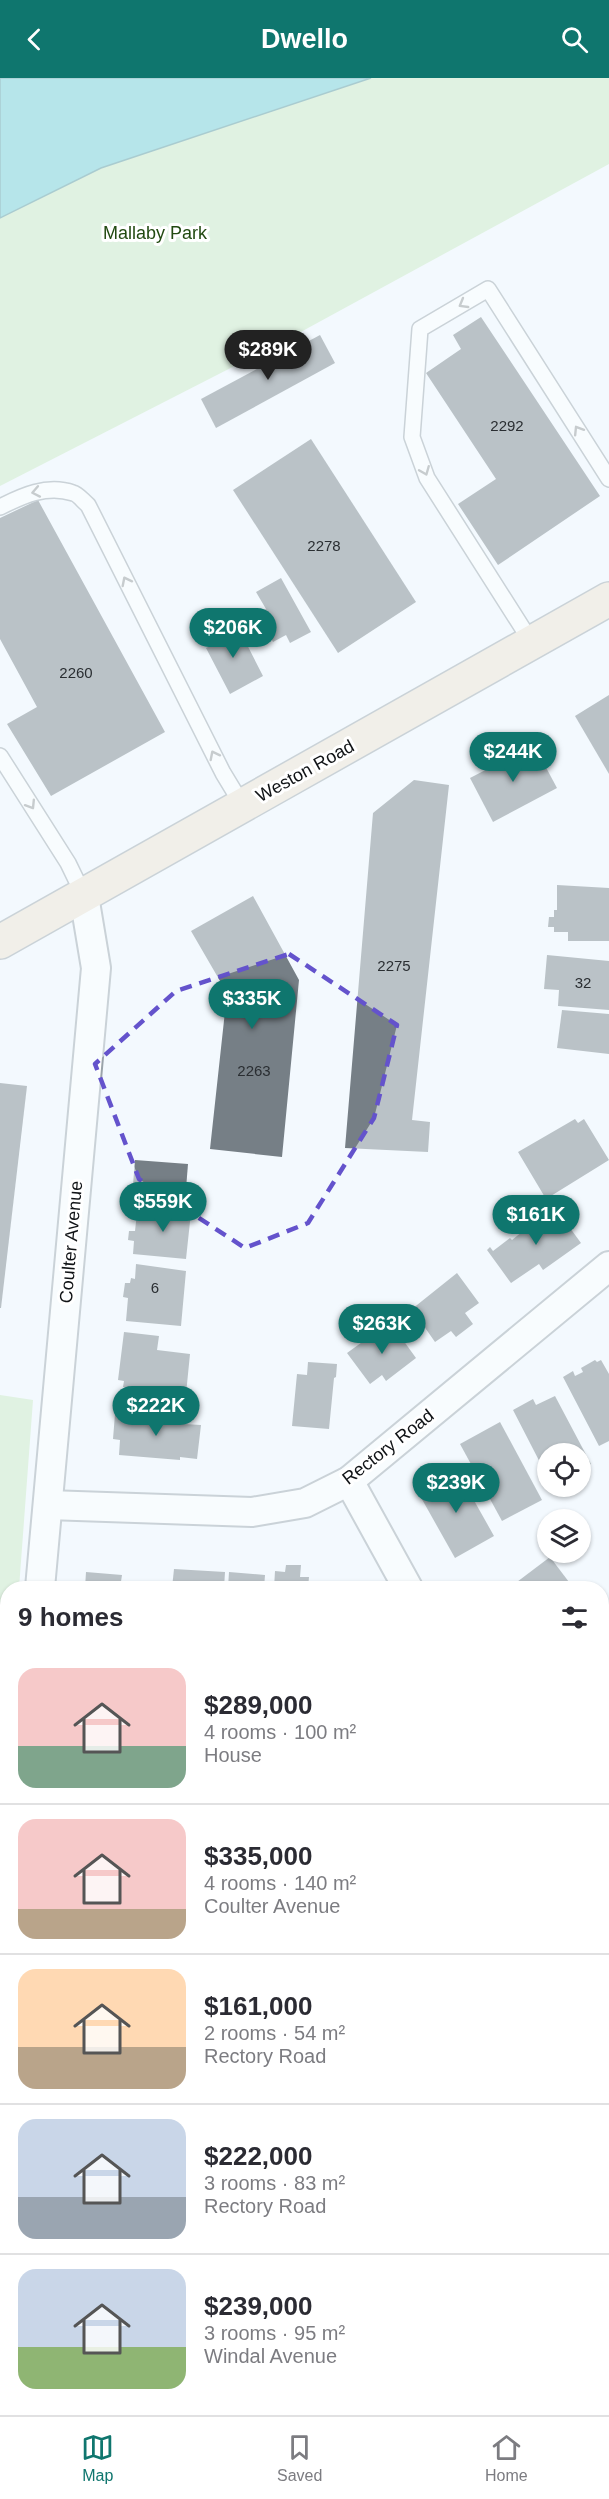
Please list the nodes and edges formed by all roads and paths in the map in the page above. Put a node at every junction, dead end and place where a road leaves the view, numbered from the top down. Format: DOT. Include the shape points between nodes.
graph roads {
  1 [pos="609,479"];
  2 [pos="0,507"];
  3 [pos="609,599"];
  4 [pos="532,643"];
  5 [pos="0,756"];
  6 [pos="243,806"];
  7 [pos="84,896"];
  8 [pos="0,942"];
  9 [pos="609,1266"];
  10 [pos="349,1481"];
  11 [pos="48,1505"];
  12 [pos="41,1581"];
  13 [pos="404,1581"];
  1 -- 4 [label="lane, one-way" via="488,289 420,329 412,437 427,478"];
  6 -- 2 [label="lane, one-way" via="88,505 74,493 46,490 25,494"];
  3 -- 4 [label="main road, Weston Road"];
  4 -- 6 [label="main road, Weston Road"];
  5 -- 7 [label="lane, one-way" via="68,863"];
  6 -- 7 [label="main road, Weston Road"];
  7 -- 8 [label="main road, Weston Road"];
  7 -- 11 [label="street, Coulter Avenue" via="96,968"];
  9 -- 10 [label="street, Rectory Road"];
  10 -- 11 [label="street, Rectory Road" via="305,1503 252,1512"];
  10 -- 13 [label="street"];
  11 -- 12 [label="street, Coulter Avenue"];
}
